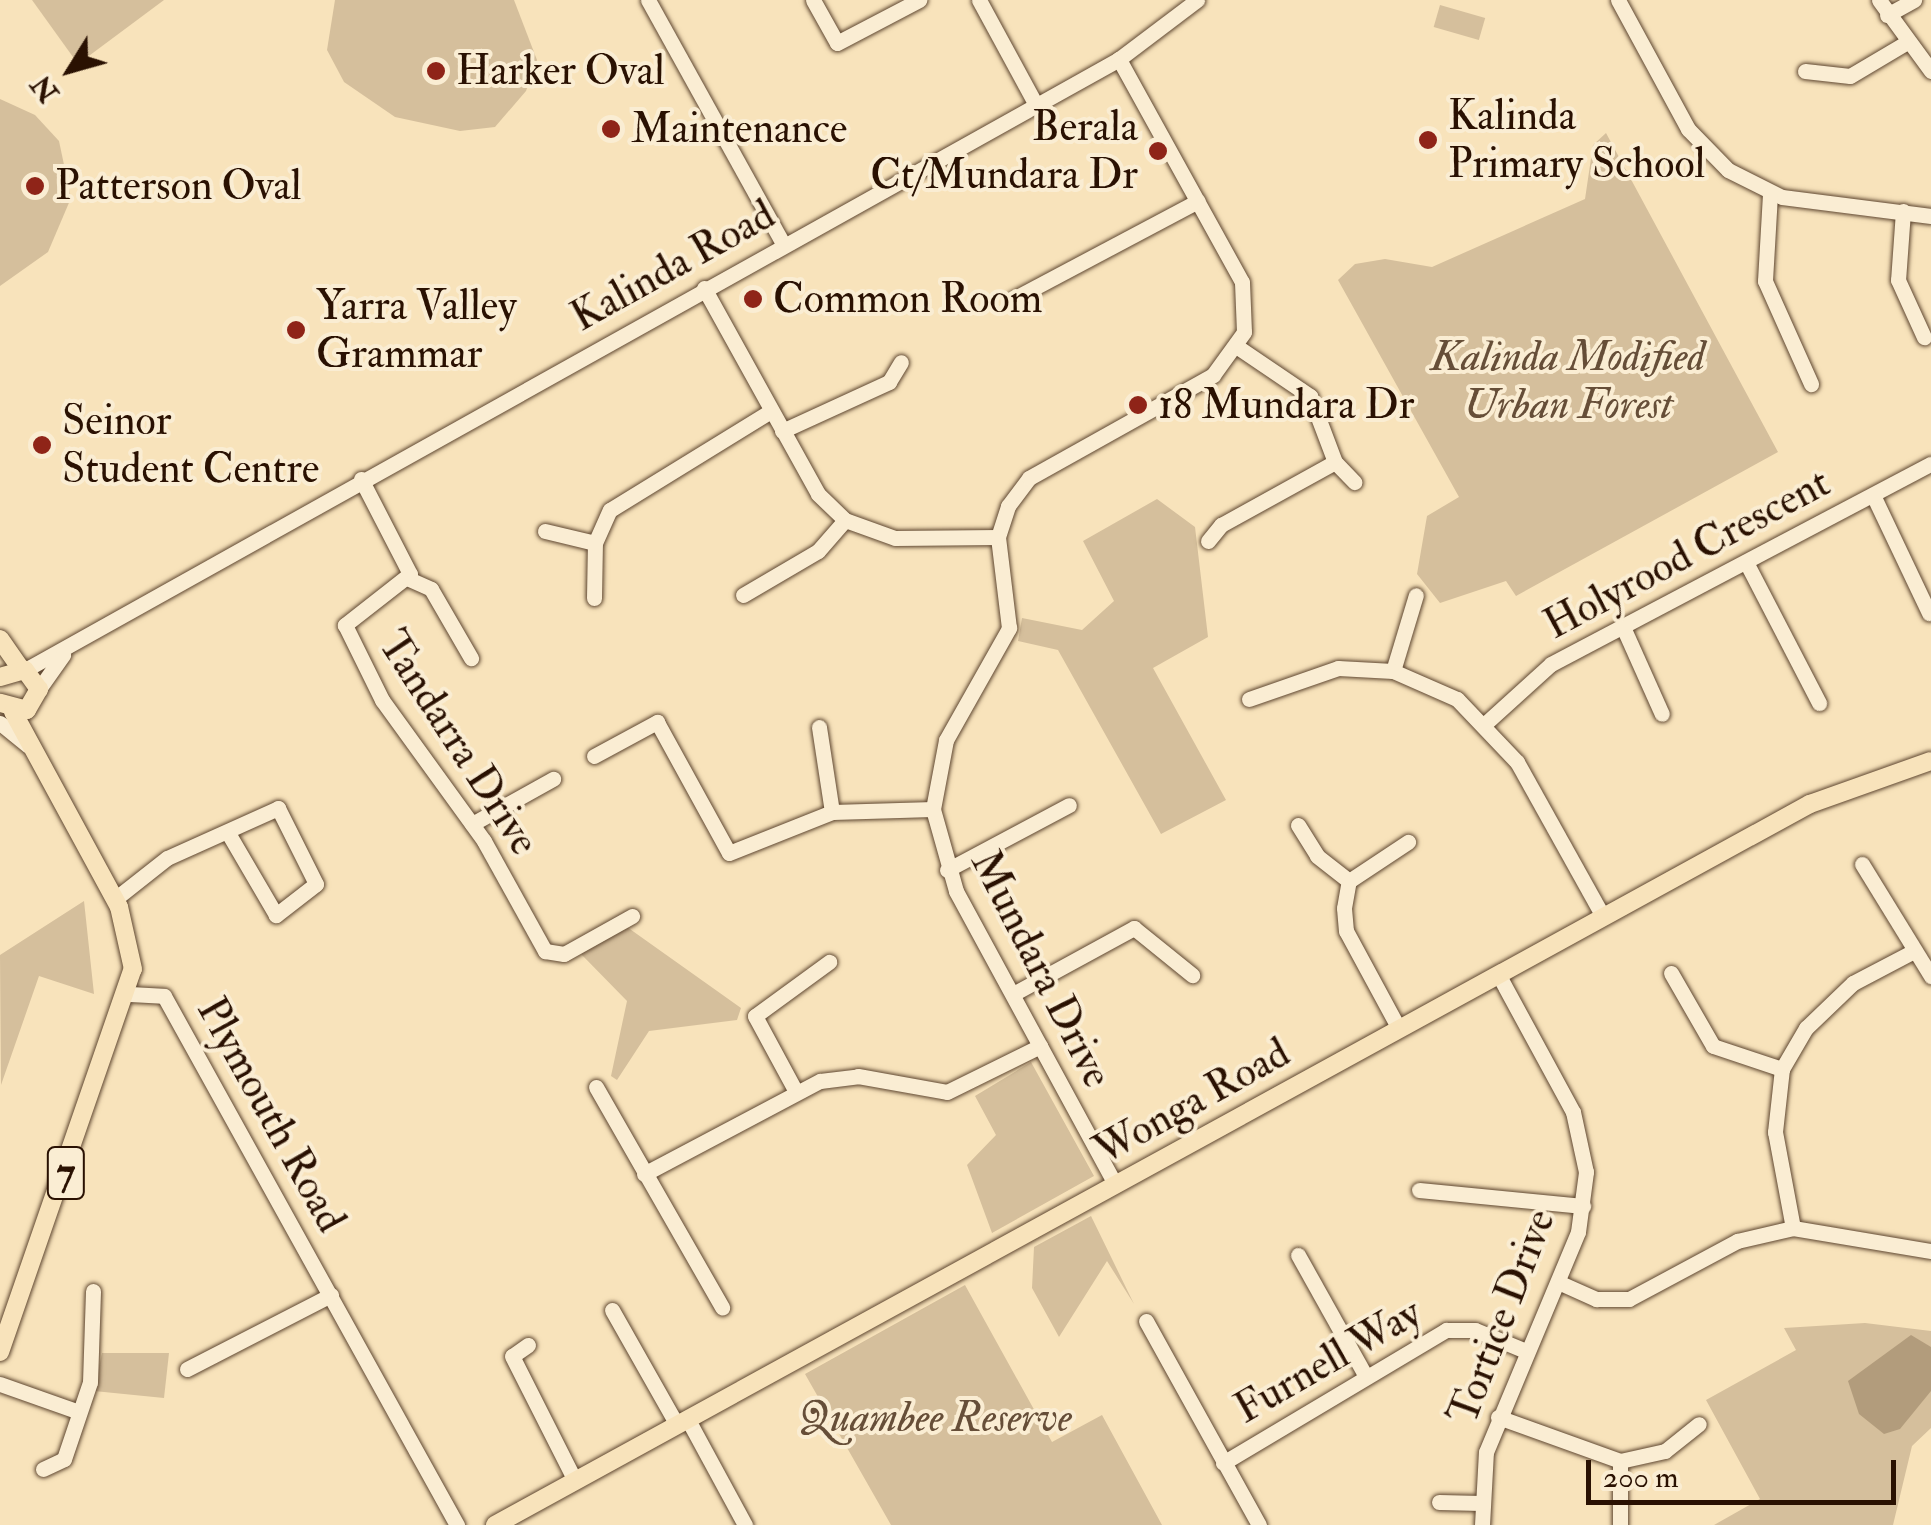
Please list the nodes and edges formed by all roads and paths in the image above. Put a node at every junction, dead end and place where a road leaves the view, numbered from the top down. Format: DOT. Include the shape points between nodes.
graph roads {
  1 [pos="648,0"];
  2 [pos="813,0"];
  3 [pos="918,0"];
  4 [pos="978,0"];
  5 [pos="1196,0"];
  6 [pos="1618,0"];
  7 [pos="1914,0"];
  8 [pos="1883,7"];
  9 [pos="1904,44"];
  10 [pos="1118,59"];
  11 [pos="1806,70"];
  12 [pos="1931,71"];
  13 [pos="1036,105"];
  14 [pos="1770,194"];
  15 [pos="1198,201"];
  16 [pos="1903,211"];
  17 [pos="1931,216"];
  18 [pos="782,244"];
  19 [pos="704,288"];
  20 [pos="1013,299"];
  21 [pos="1924,337"];
  22 [pos="1239,348"];
  23 [pos="901,362"];
  24 [pos="1810,384"];
  25 [pos="770,411"];
  26 [pos="782,431"];
  27 [pos="1335,462"];
  28 [pos="1931,464"];
  29 [pos="361,479"];
  30 [pos="1354,482"];
  31 [pos="1873,496"];
  32 [pos="844,520"];
  33 [pos="545,530"];
  34 [pos="998,537"];
  35 [pos="1208,541"];
  36 [pos="594,543"];
  37 [pos="1746,562"];
  38 [pos="409,579"];
  39 [pos="742,595"];
  40 [pos="1416,596"];
  41 [pos="594,598"];
  42 [pos="1929,613"];
  43 [pos="1623,627"];
  44 [pos="0,636"];
  45 [pos="73,644"];
  46 [pos="470,658"];
  47 [pos="43,661"];
  48 [pos="23,669"];
  49 [pos="1393,671"];
  50 [pos="0,677"];
  51 [pos="36,697"];
  52 [pos="1249,699"];
  53 [pos="1819,702"];
  54 [pos="4,713"];
  55 [pos="1662,714"];
  56 [pos="1487,722"];
  57 [pos="819,728"];
  58 [pos="594,756"];
  59 [pos="40,760"];
  60 [pos="1931,761"];
  61 [pos="553,779"];
  62 [pos="1070,804"];
  63 [pos="932,809"];
  64 [pos="832,812"];
  65 [pos="472,824"];
  66 [pos="1298,825"];
  67 [pos="228,833"];
  68 [pos="1408,842"];
  69 [pos="1862,864"];
  70 [pos="946,870"];
  71 [pos="1349,881"];
  72 [pos="114,899"];
  73 [pos="1602,915"];
  74 [pos="632,916"];
  75 [pos="1912,952"];
  76 [pos="829,962"];
  77 [pos="1498,974"];
  78 [pos="1671,974"];
  79 [pos="1192,975"];
  80 [pos="1931,976"];
  81 [pos="128,994"];
  82 [pos="1012,994"];
  83 [pos="1398,1027"];
  84 [pos="1040,1046"];
  85 [pos="1782,1069"];
  86 [pos="596,1087"];
  87 [pos="795,1090"];
  88 [pos="644,1174"];
  89 [pos="1115,1184"];
  90 [pos="1419,1190"];
  91 [pos="1583,1206"];
  92 [pos="1793,1228"];
  93 [pos="1931,1250"];
  94 [pos="1298,1255"];
  95 [pos="1558,1282"];
  96 [pos="94,1292"];
  97 [pos="331,1294"];
  98 [pos="722,1307"];
  99 [pos="612,1310"];
  100 [pos="1146,1322"];
  101 [pos="528,1345"];
  102 [pos="1526,1351"];
  103 [pos="0,1352"];
  104 [pos="187,1369"];
  105 [pos="1364,1373"];
  106 [pos="0,1384"];
  107 [pos="79,1412"];
  108 [pos="1498,1418"];
  109 [pos="682,1421"];
  110 [pos="1699,1424"];
  111 [pos="1620,1461"];
  112 [pos="1222,1464"];
  113 [pos="43,1469"];
  114 [pos="574,1479"];
  115 [pos="1439,1502"];
  116 [pos="1481,1504"];
  117 [pos="457,1525"];
  118 [pos="495,1525"];
  119 [pos="745,1525"];
  120 [pos="1259,1525"];
  121 [pos="1482,1525"];
  122 [pos="1620,1525"];
  1 -- 18 [label="street"];
  2 -- 3 [label="street" via="837,44"];
  4 -- 13 [label="street"];
  5 -- 10 [label="street, Kalinda Road"];
  6 -- 14 [label="street" via="1688,129 1728,170"];
  7 -- 8 [label="street"];
  8 -- 9 [label="street"];
  9 -- 11 [label="street" via="1850,76"];
  9 -- 12 [label="street"];
  10 -- 13 [label="street, Kalinda Road"];
  10 -- 15 [label="street"];
  13 -- 18 [label="street, Kalinda Road"];
  14 -- 16 [label="street"];
  14 -- 24 [label="street" via="1763,270"];
  15 -- 20 [label="street"];
  15 -- 22 [label="street" via="1246,296"];
  16 -- 17 [label="street"];
  16 -- 21 [label="street" via="1898,280"];
  18 -- 19 [label="street, Kalinda Road"];
  19 -- 25 [label="street"];
  19 -- 29 [label="street, Kalinda Road"];
  22 -- 27 [label="street" via="1310,396"];
  22 -- 34 [label="street" via="1213,375 1029,478"];
  23 -- 26 [label="street" via="889,382"];
  25 -- 26 [label="street"];
  25 -- 36 [label="street" via="634,488"];
  26 -- 32 [label="street"];
  27 -- 30 [label="street"];
  27 -- 35 [label="street" via="1221,525"];
  28 -- 31 [label="street, Holyrood Crescent"];
  29 -- 38 [label="street, Tandarra Drive"];
  29 -- 45 [label="street, Kalinda Road"];
  31 -- 37 [label="street, Holyrood Crescent"];
  31 -- 42 [label="street"];
  32 -- 34 [label="street" via="895,538"];
  32 -- 39 [label="street" via="818,551"];
  33 -- 36 [label="street"];
  34 -- 63 [label="street, Mundara Drive" via="1009,628 946,740"];
  36 -- 41 [label="street"];
  37 -- 43 [label="street, Holyrood Crescent"];
  37 -- 53 [label="street"];
  38 -- 46 [label="street" via="431,589"];
  38 -- 65 [label="street, Tandarra Drive" via="349,620 346,632 442,793"];
  40 -- 49 [label="street"];
  43 -- 55 [label="street"];
  43 -- 56 [label="street, Holyrood Crescent" via="1540,672"];
  44 -- 47 [label="street"];
  44 -- 48 [label="main road"];
  45 -- 47 [label="street, Kalinda Road"];
  45 -- 51 [label="street, Kalinda Road"];
  47 -- 48 [label="street, Kalinda Road"];
  48 -- 50 [label="main road"];
  48 -- 51 [label="main road"];
  49 -- 52 [label="street" via="1318,671"];
  49 -- 56 [label="street"];
  51 -- 54 [label="main road, 7"];
  51 -- 59 [label="main road, Plymouth Road / 7"];
  54 -- 59 [label="main road, Plymouth Road / 7"];
  56 -- 73 [label="street"];
  57 -- 64 [label="street"];
  58 -- 64 [label="street" via="657,722 730,853"];
  59 -- 72 [label="main road, Plymouth Road / 7"];
  60 -- 73 [label="main road, Wonga Road" via="1831,793"];
  61 -- 65 [label="street"];
  62 -- 70 [label="street"];
  63 -- 64 [label="street"];
  63 -- 70 [label="street, Mundara Drive"];
  65 -- 74 [label="street, Tandarra Drive" via="554,956"];
  66 -- 71 [label="street" via="1317,856"];
  67 -- 67 [label="street" via="276,914 316,884 278,808"];
  67 -- 72 [label="street" via="167,858"];
  68 -- 71 [label="street"];
  69 -- 75 [label="street"];
  70 -- 82 [label="street, Mundara Drive"];
  71 -- 83 [label="street" via="1346,931"];
  72 -- 81 [label="main road, Plymouth Road / 7" via="132,948"];
  73 -- 77 [label="main road, Wonga Road"];
  75 -- 80 [label="street"];
  75 -- 85 [label="street" via="1853,982 1806,1028"];
  76 -- 87 [label="street" via="755,1016"];
  77 -- 83 [label="main road, Wonga Road"];
  77 -- 91 [label="street, Tortice Drive" via="1572,1112"];
  78 -- 85 [label="street" via="1713,1046"];
  79 -- 82 [label="street" via="1134,928"];
  81 -- 97 [label="street, Plymouth Road" via="164,996"];
  81 -- 103 [label="main road, 7"];
  82 -- 84 [label="street, Mundara Drive"];
  83 -- 89 [label="main road, Wonga Road"];
  84 -- 87 [label="street" via="947,1092 848,1076"];
  84 -- 89 [label="street, Mundara Drive"];
  85 -- 92 [label="street" via="1775,1132"];
  86 -- 88 [label="street"];
  87 -- 88 [label="street"];
  88 -- 98 [label="street"];
  89 -- 109 [label="main road, Wonga Road"];
  90 -- 91 [label="street"];
  91 -- 95 [label="street, Tortice Drive"];
  92 -- 93 [label="street"];
  92 -- 95 [label="street" via="1737,1241 1629,1299 1596,1299"];
  94 -- 105 [label="street"];
  95 -- 102 [label="street, Tortice Drive"];
  96 -- 107 [label="street" via="94,1358"];
  97 -- 104 [label="street"];
  97 -- 117 [label="street, Plymouth Road"];
  99 -- 109 [label="street"];
  100 -- 112 [label="street"];
  101 -- 114 [label="street" via="512,1356"];
  102 -- 105 [label="street, Furnell Way" via="1475,1330 1446,1330"];
  102 -- 108 [label="street, Tortice Drive"];
  105 -- 112 [label="street, Furnell Way"];
  106 -- 107 [label="street"];
  107 -- 113 [label="street" via="64,1459"];
  108 -- 111 [label="street"];
  108 -- 116 [label="street, Tortice Drive"];
  109 -- 114 [label="main road, Wonga Road"];
  109 -- 119 [label="street"];
  110 -- 111 [label="street" via="1664,1452"];
  111 -- 122 [label="street"];
  112 -- 120 [label="street"];
  114 -- 118 [label="main road, Wonga Road"];
  115 -- 116 [label="street"];
  116 -- 121 [label="street, Tortice Drive"];
}
